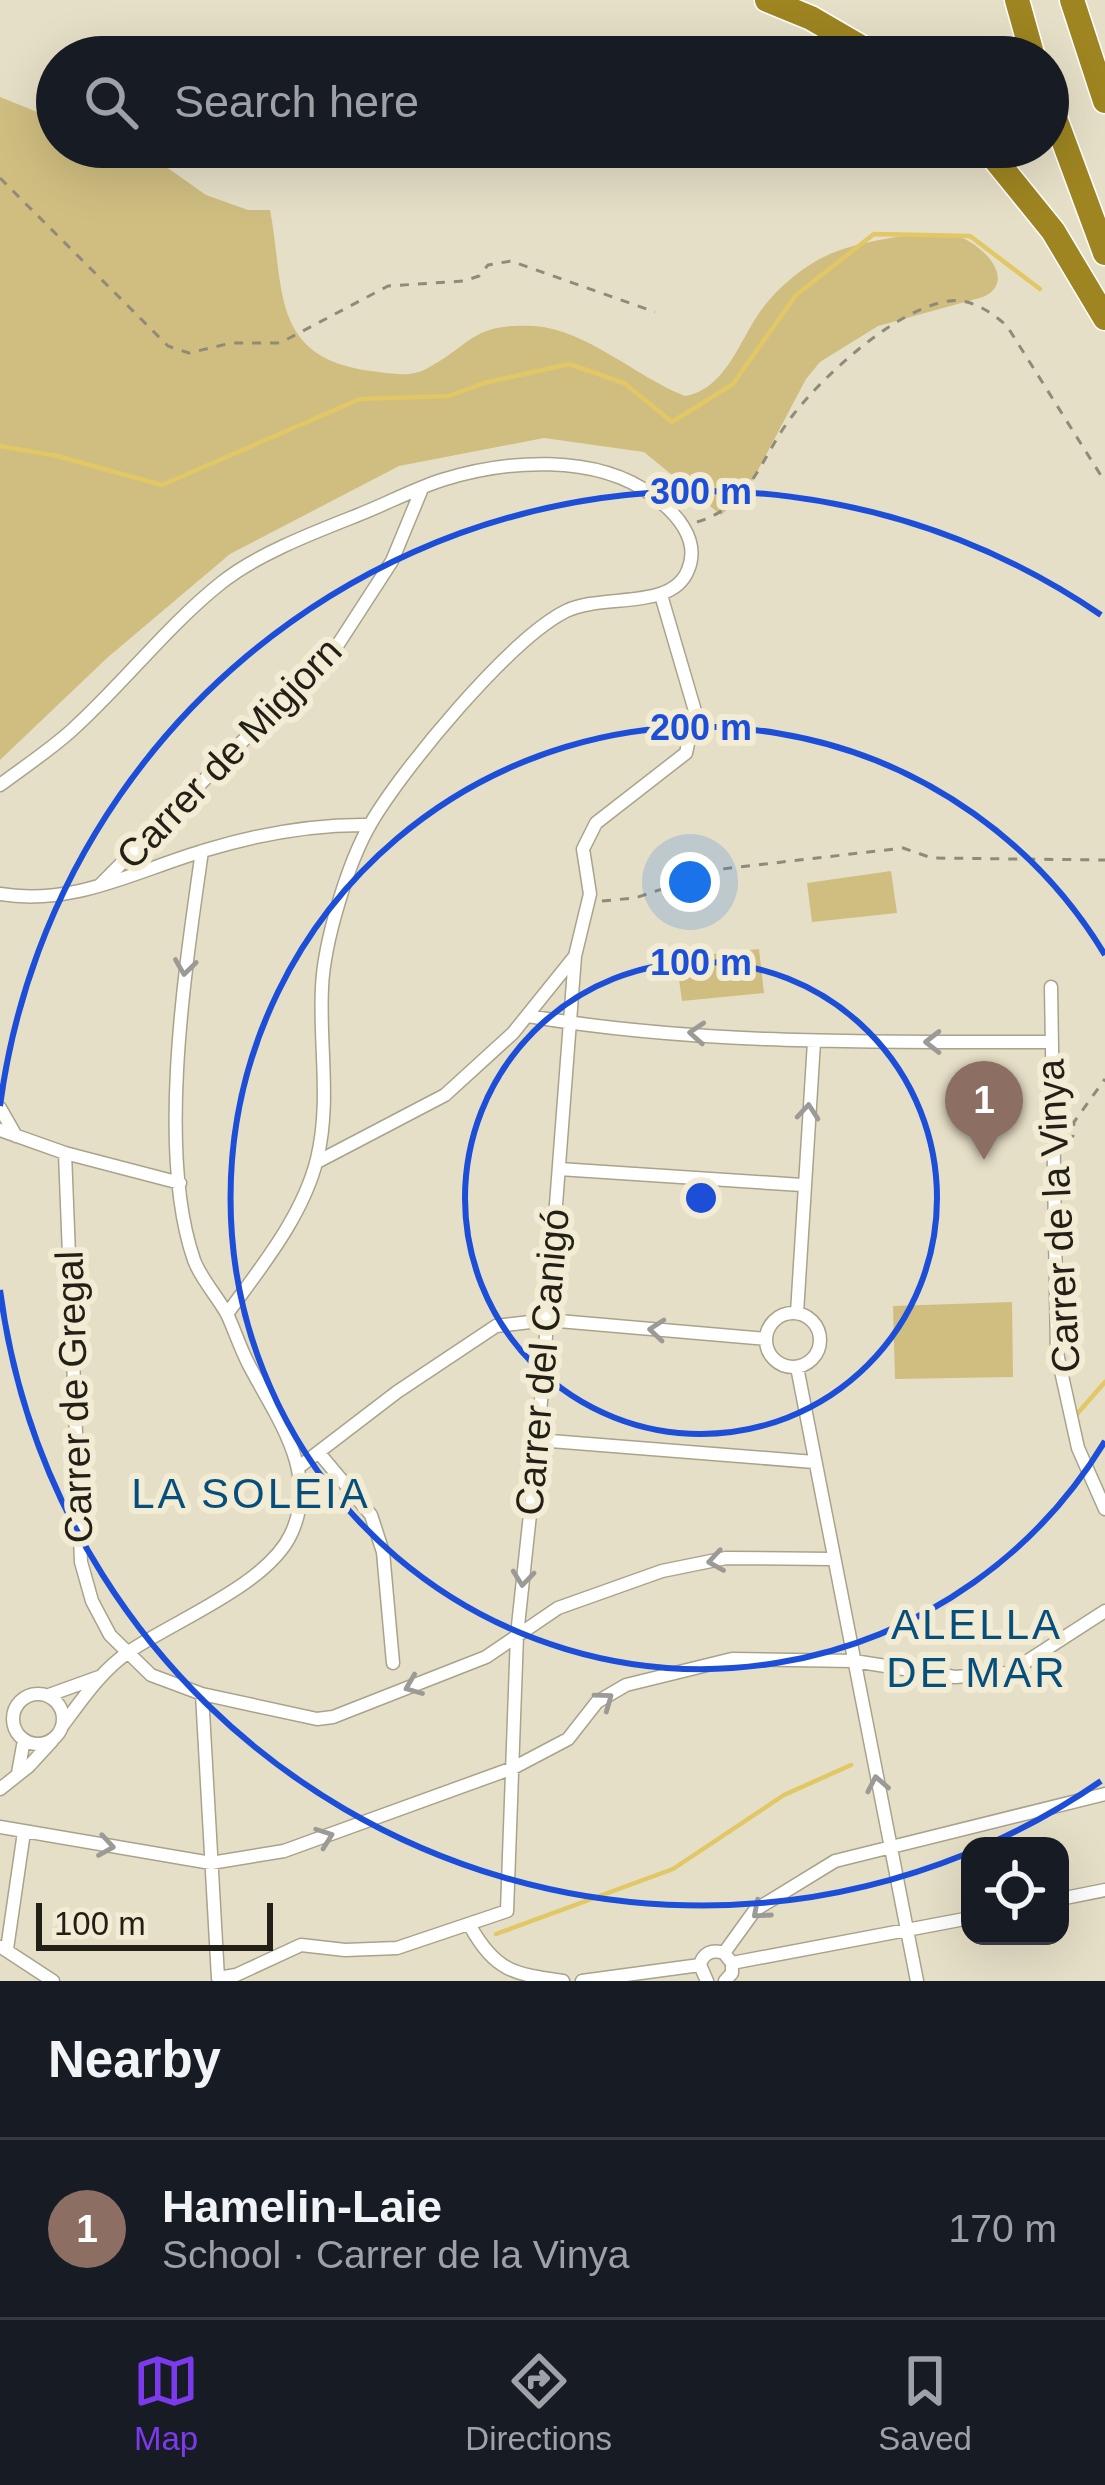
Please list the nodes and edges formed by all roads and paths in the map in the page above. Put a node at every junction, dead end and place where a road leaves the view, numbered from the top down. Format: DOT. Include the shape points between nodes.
graph roads {
  1 [pos="767,0"];
  2 [pos="1017,0"];
  3 [pos="1072,0"];
  4 [pos="842,36"];
  5 [pos="1028,36"];
  6 [pos="1105,101"];
  7 [pos="1069,156"];
  8 [pos="1002,168"];
  9 [pos="0,178"];
  10 [pos="1105,253"];
  11 [pos="655,312"];
  12 [pos="1105,317"];
  13 [pos="1105,482"];
  14 [pos="421,490"];
  15 [pos="684,526"];
  16 [pos="661,595"];
  17 [pos="0,785"];
  18 [pos="370,825"];
  19 [pos="202,851"];
  20 [pos="1105,860"];
  21 [pos="100,885"];
  22 [pos="0,894"];
  23 [pos="590,894"];
  24 [pos="575,956"];
  25 [pos="1051,987"];
  26 [pos="528,1016"];
  27 [pos="571,1023"];
  28 [pos="814,1042"];
  29 [pos="1050,1042"];
  30 [pos="1105,1078"];
  31 [pos="0,1108"];
  32 [pos="0,1130"];
  33 [pos="16,1137"];
  34 [pos="65,1153"];
  35 [pos="1052,1154"];
  36 [pos="316,1162"];
  37 [pos="559,1169"];
  38 [pos="180,1183"];
  39 [pos="802,1185"];
  40 [pos="797,1313"];
  41 [pos="227,1315"];
  42 [pos="547,1320"];
  43 [pos="766,1339"];
  44 [pos="797,1367"];
  45 [pos="538,1440"];
  46 [pos="320,1453"];
  47 [pos="814,1462"];
  48 [pos="299,1467"];
  49 [pos="1105,1509"];
  50 [pos="832,1559"];
  51 [pos="1105,1611"];
  52 [pos="517,1634"];
  53 [pos="127,1653"];
  54 [pos="854,1661"];
  55 [pos="392,1663"];
  56 [pos="100,1677"];
  57 [pos="202,1694"];
  58 [pos="49,1695"];
  59 [pos="20,1701"];
  60 [pos="0,1705"];
  61 [pos="0,1716"];
  62 [pos="13,1725"];
  63 [pos="63,1725"];
  64 [pos="54,1739"];
  65 [pos="24,1740"];
  66 [pos="513,1768"];
  67 [pos="18,1773"];
  68 [pos="0,1789"];
  69 [pos="1105,1794"];
  70 [pos="0,1827"];
  71 [pos="24,1832"];
  72 [pos="889,1845"];
  73 [pos="211,1863"];
  74 [pos="1105,1890"];
  75 [pos="1069,1897"];
  76 [pos="961,1920"];
  77 [pos="470,1926"];
  78 [pos="906,1931"];
  79 [pos="4,1948"];
  80 [pos="728,1958"];
  81 [pos="700,1965"];
  82 [pos="500,1974"];
  83 [pos="53,1981"];
  84 [pos="563,1981"];
  85 [pos="582,1981"];
  86 [pos="705,1981"];
  87 [pos="725,1981"];
  88 [pos="917,1981"];
  1 -- 4 [label="highway"];
  2 -- 5 [label="highway"];
  3 -- 6 [label="highway"];
  7 -- 10 [label="highway"];
  8 -- 12 [label="highway" via="1053,231"];
  9 -- 11 [label="path" via="167,346 189,353 280,343 388,286 464,281 511,261"];
  13 -- 15 [label="path" via="1007,326 953,300 925,307 829,373 774,441 748,489 721,515"];
  14 -- 15 [label="street" via="534,464 571,465 643,488"];
  14 -- 17 [label="street" via="310,534 222,582 70,731"];
  14 -- 21 [label="street, Carrer de Migjorn" via="392,561 337,646"];
  15 -- 16 [label="street" via="691,563 682,584"];
  16 -- 18 [label="street" via="567,610 527,638 440,729"];
  16 -- 23 [label="street" via="695,711 686,753 596,823 584,850"];
  18 -- 19 [label="street" via="329,824"];
  18 -- 36 [label="street" via="326,938 324,1122"];
  19 -- 21 [label="street"];
  19 -- 38 [label="street, one-way" via="182,986"];
  20 -- 23 [label="path" via="932,858 903,848 722,869 606,903"];
  21 -- 22 [label="street" via="63,897"];
  23 -- 24 [label="street"];
  24 -- 26 [label="street"];
  24 -- 27 [label="street, Carrer del Canigó"];
  25 -- 29 [label="street, Carrer de la Vinya"];
  26 -- 27 [label="street"];
  26 -- 36 [label="street" via="445,1095"];
  28 -- 27 [label="street, one-way"];
  27 -- 37 [label="street, Carrer del Canigó"];
  29 -- 28 [label="street, one-way"];
  39 -- 28 [label="street, one-way"];
  29 -- 35 [label="street, Carrer de la Vinya"];
  30 -- 35 [label="path" via="1073,1122 1073,1136"];
  31 -- 33 [label="street"];
  32 -- 33 [label="street"];
  33 -- 34 [label="street"];
  34 -- 38 [label="street"];
  34 -- 53 [label="street, Carrer de Gregal" via="81,1562 92,1601"];
  35 -- 49 [label="street, Carrer de la Vinya" via="1057,1353 1078,1448"];
  36 -- 41 [label="street" via="302,1200"];
  37 -- 39 [label="street"];
  37 -- 42 [label="street, Carrer del Canigó"];
  38 -- 41 [label="street" via="195,1263"];
  39 -- 40 [label="street"];
  40 -- 43 [label="street" via="773,1321"];
  40 -- 44 [label="street" via="820,1336 817,1354"];
  41 -- 48 [label="street"];
  43 -- 42 [label="street, one-way"];
  42 -- 45 [label="street, Carrer del Canigó"];
  42 -- 46 [label="street" via="496,1326"];
  43 -- 44 [label="street" via="777,1362"];
  44 -- 47 [label="street"];
  45 -- 47 [label="street"];
  45 -- 52 [label="street, Carrer del Canigó, one-way"];
  46 -- 48 [label="street"];
  46 -- 55 [label="street" via="371,1515 383,1552"];
  47 -- 50 [label="street"];
  48 -- 53 [label="street" via="291,1535 267,1567"];
  50 -- 52 [label="street, Carrer de Gregal, one-way" via="726,1558 662,1571 558,1608"];
  50 -- 54 [label="street"];
  51 -- 54 [label="street" via="1009,1673 955,1677"];
  52 -- 57 [label="street, Carrer de Gregal, one-way" via="486,1657 333,1717"];
  52 -- 66 [label="street, Carrer del Canigó"];
  53 -- 56 [label="street"];
  53 -- 57 [label="street, Carrer de Gregal" via="151,1675"];
  66 -- 54 [label="street, one-way" via="568,1739 597,1702 626,1685 732,1659"];
  72 -- 54 [label="street, one-way"];
  56 -- 58 [label="street"];
  56 -- 63 [label="street"];
  57 -- 73 [label="street"];
  58 -- 59 [label="street"];
  58 -- 63 [label="street" via="62,1708"];
  59 -- 60 [label="street"];
  59 -- 62 [label="street"];
  61 -- 62 [label="street"];
  62 -- 65 [label="street"];
  63 -- 64 [label="street"];
  64 -- 65 [label="street"];
  64 -- 67 [label="street"];
  65 -- 67 [label="street"];
  73 -- 66 [label="street, one-way" via="284,1852"];
  66 -- 77 [label="street" via="507,1911"];
  67 -- 68 [label="street"];
  69 -- 72 [label="street"];
  70 -- 71 [label="street"];
  71 -- 73 [label="street, one-way"];
  71 -- 79 [label="street"];
  72 -- 78 [label="street"];
  72 -- 80 [label="street, one-way" via="835,1862 755,1910"];
  73 -- 77 [label="street" via="218,1978 301,1945 397,1948"];
  74 -- 75 [label="street"];
  76 -- 78 [label="street"];
  77 -- 82 [label="street"];
  78 -- 80 [label="street"];
  78 -- 88 [label="street"];
  79 -- 83 [label="street"];
  80 -- 81 [label="street" via="709,1953"];
  80 -- 87 [label="street"];
  81 -- 85 [label="street"];
  81 -- 86 [label="street"];
  82 -- 84 [label="street"];
}
